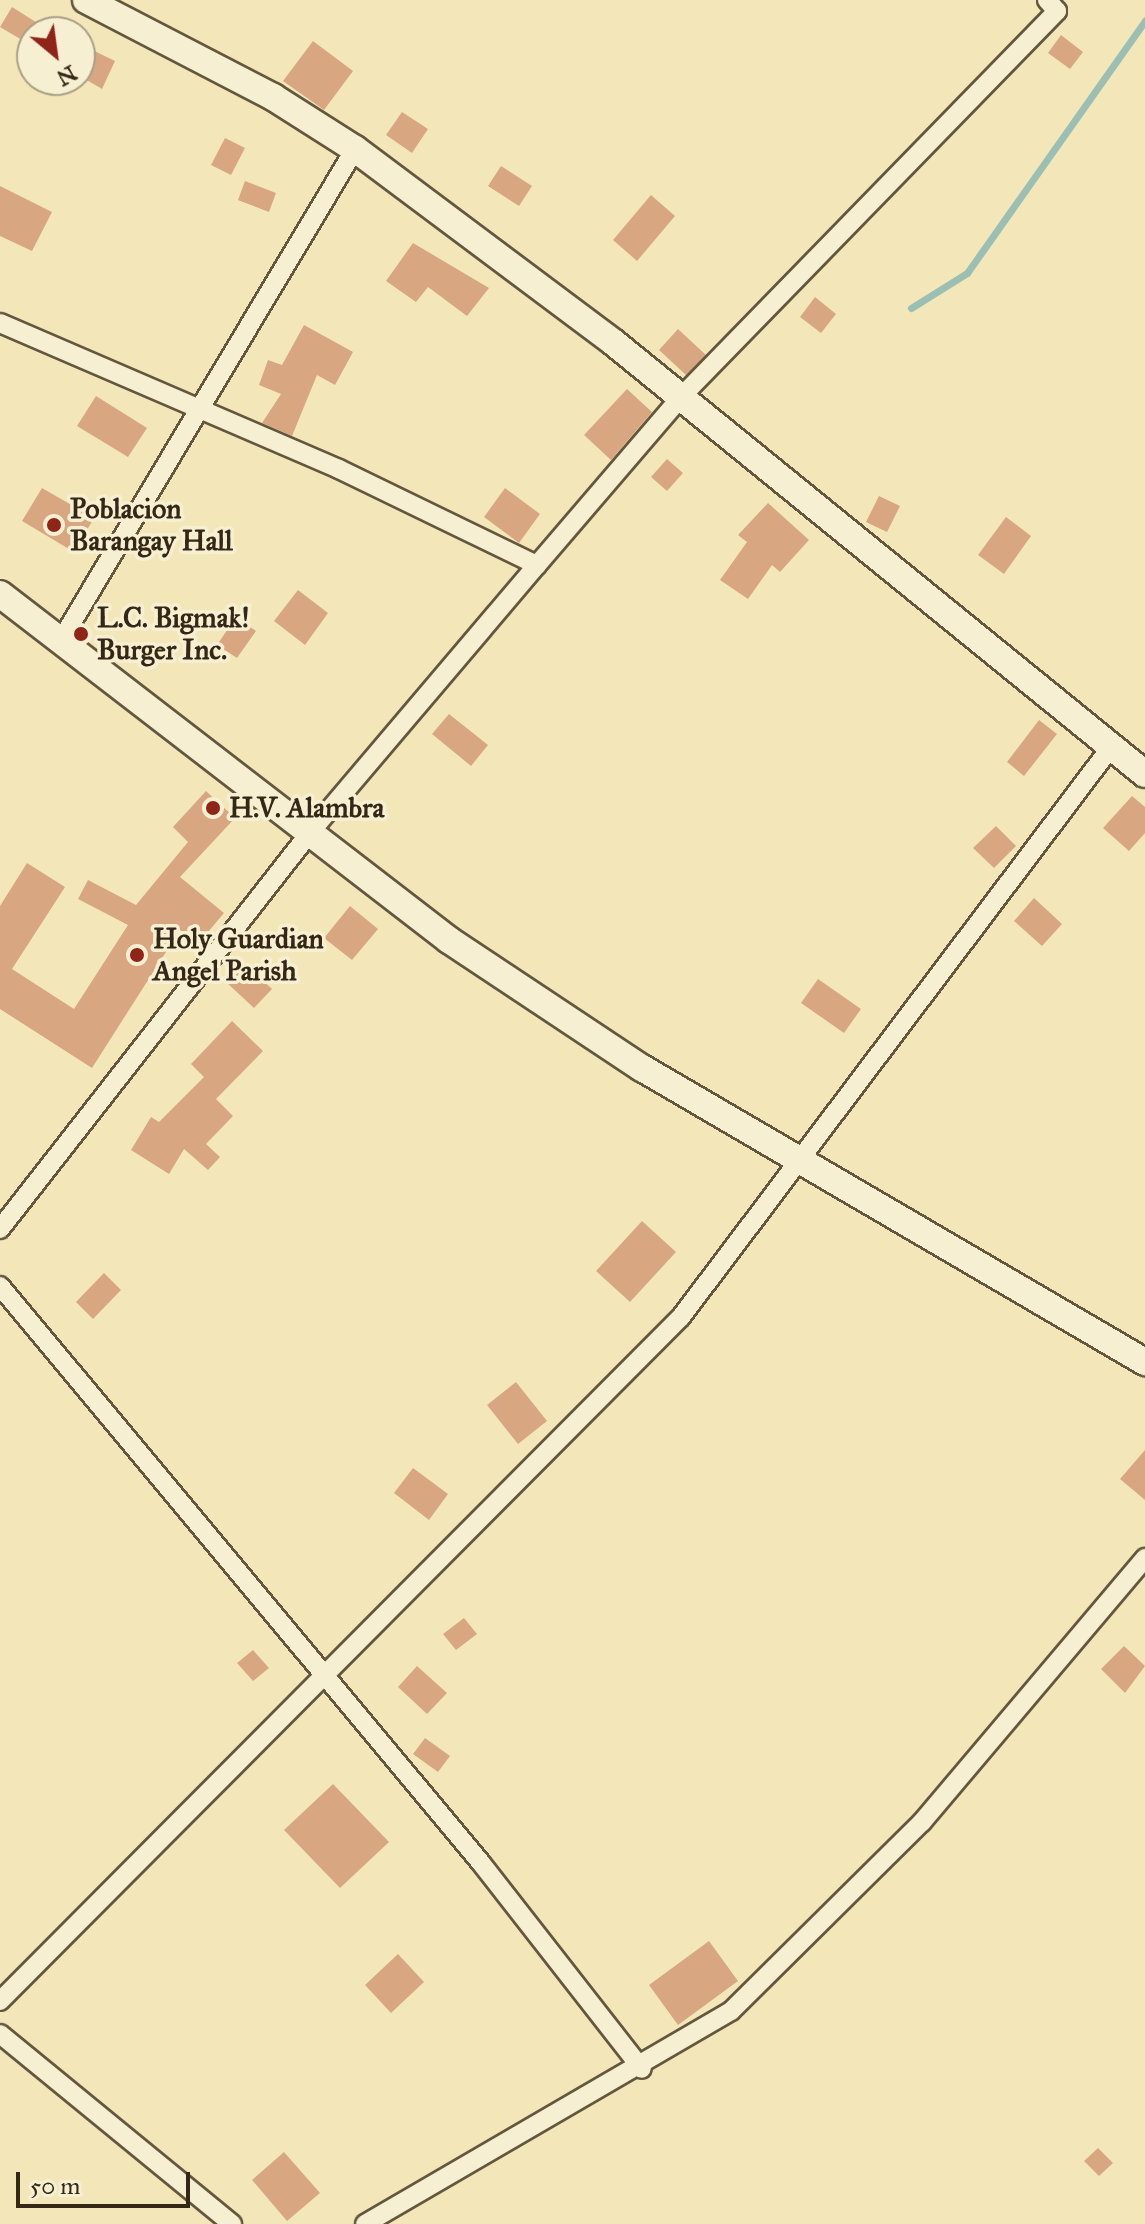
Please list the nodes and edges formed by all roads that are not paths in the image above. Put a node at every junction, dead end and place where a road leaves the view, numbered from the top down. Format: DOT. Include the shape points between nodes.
graph roads {
  1 [pos="86,0"];
  2 [pos="1057,4"];
  3 [pos="355,149"];
  4 [pos="0,323"];
  5 [pos="681,397"];
  6 [pos="197,411"];
  7 [pos="537,565"];
  8 [pos="0,594"];
  9 [pos="60,642"];
  10 [pos="1111,747"];
  11 [pos="1145,774"];
  12 [pos="308,835"];
  13 [pos="803,1156"];
  14 [pos="0,1229"];
  15 [pos="0,1286"];
  16 [pos="1145,1362"];
  17 [pos="1145,1558"];
  18 [pos="326,1674"];
  19 [pos="0,2001"];
  20 [pos="0,2034"];
  21 [pos="642,2069"];
  22 [pos="232,2224"];
  23 [pos="365,2224"];
  1 -- 3 [label="street"];
  2 -- 5 [label="street"];
  3 -- 5 [label="street"];
  3 -- 6 [label="street"];
  4 -- 6 [label="street"];
  5 -- 7 [label="street"];
  5 -- 10 [label="street"];
  6 -- 7 [label="street" via="339,469"];
  6 -- 9 [label="street"];
  7 -- 12 [label="street"];
  8 -- 9 [label="street"];
  9 -- 12 [label="street"];
  10 -- 11 [label="street"];
  10 -- 13 [label="street"];
  12 -- 13 [label="street" via="449,940 642,1068"];
  12 -- 14 [label="street"];
  13 -- 16 [label="street"];
  13 -- 18 [label="street" via="681,1317"];
  15 -- 18 [label="street"];
  17 -- 21 [label="street" via="867,1879 731,2011"];
  18 -- 19 [label="street"];
  18 -- 21 [label="street"];
  20 -- 22 [label="street"];
  21 -- 23 [label="street"];
}
